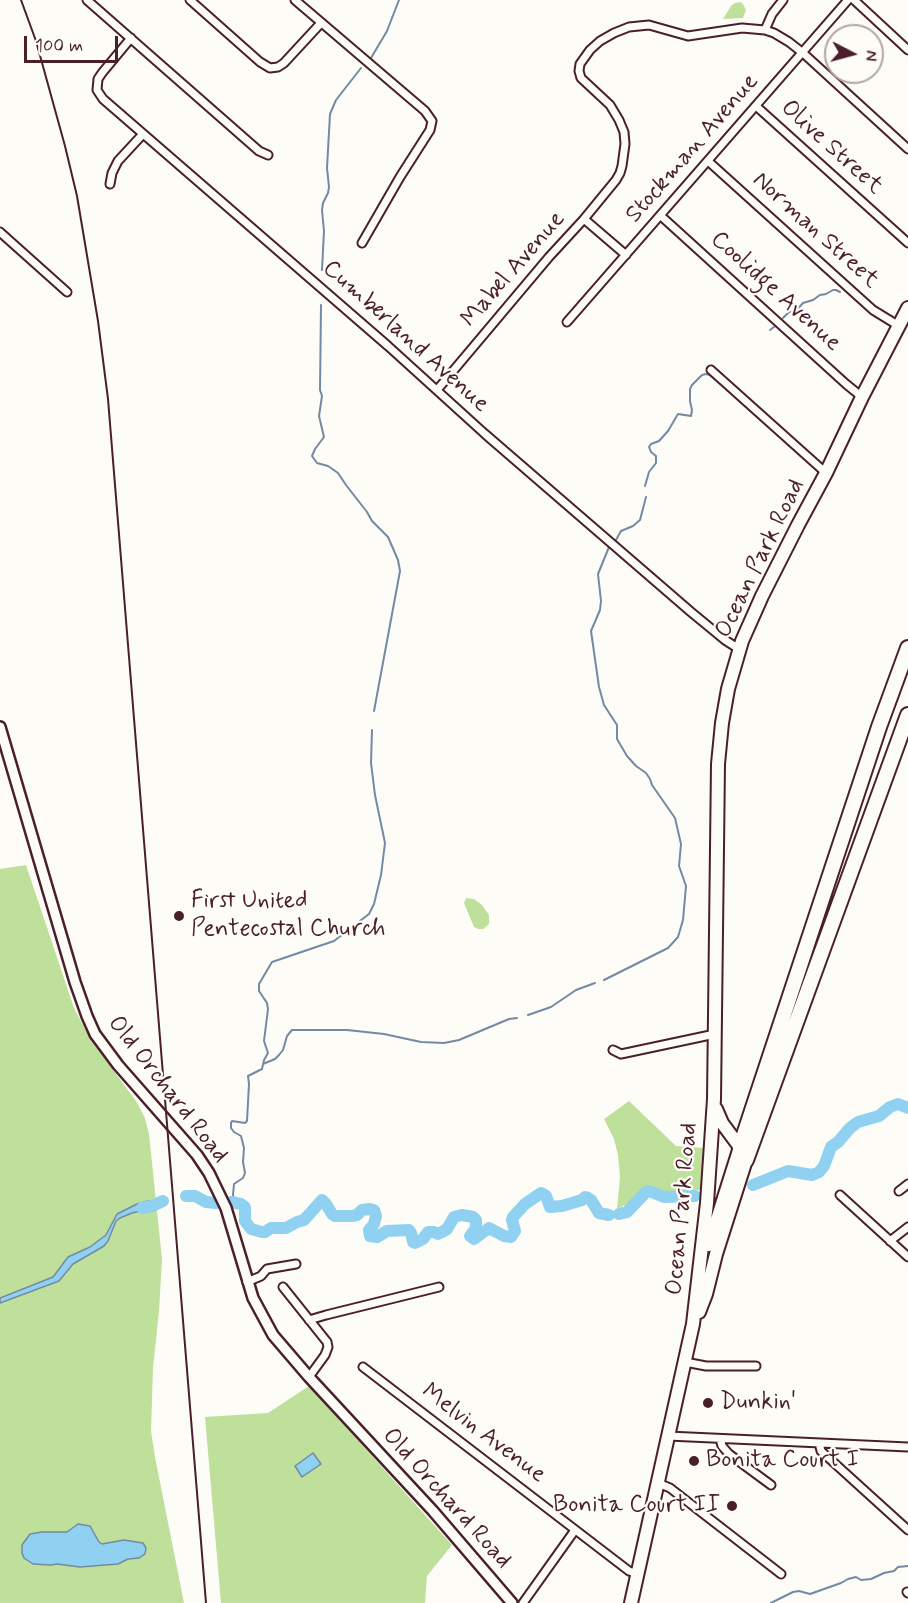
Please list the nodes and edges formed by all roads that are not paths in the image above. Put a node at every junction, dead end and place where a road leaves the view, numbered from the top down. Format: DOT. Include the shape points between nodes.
graph roads {
  1 [pos="87,0"];
  2 [pos="190,0"];
  3 [pos="295,0"];
  4 [pos="783,0"];
  5 [pos="848,0"];
  6 [pos="854,0"];
  7 [pos="321,23"];
  8 [pos="765,30"];
  9 [pos="130,38"];
  10 [pos="908,50"];
  11 [pos="802,53"];
  12 [pos="756,106"];
  13 [pos="143,134"];
  14 [pos="908,149"];
  15 [pos="268,155"];
  16 [pos="708,161"];
  17 [pos="110,184"];
  18 [pos="661,216"];
  19 [pos="584,219"];
  20 [pos="0,232"];
  21 [pos="362,243"];
  22 [pos="908,243"];
  23 [pos="626,255"];
  24 [pos="67,292"];
  25 [pos="908,308"];
  26 [pos="567,322"];
  27 [pos="899,326"];
  28 [pos="711,370"];
  29 [pos="437,390"];
  30 [pos="862,397"];
  31 [pos="826,473"];
  32 [pos="908,648"];
  33 [pos="739,649"];
  34 [pos="908,715"];
  35 [pos="0,727"];
  36 [pos="715,1034"];
  37 [pos="613,1050"];
  38 [pos="714,1099"];
  39 [pos="729,1133"];
  40 [pos="712,1139"];
  41 [pos="740,1148"];
  42 [pos="746,1160"];
  43 [pos="908,1184"];
  44 [pos="899,1191"];
  45 [pos="840,1195"];
  46 [pos="908,1227"];
  47 [pos="890,1241"];
  48 [pos="908,1257"];
  49 [pos="296,1264"];
  50 [pos="247,1282"];
  51 [pos="283,1287"];
  52 [pos="439,1287"];
  53 [pos="697,1292"];
  54 [pos="309,1320"];
  55 [pos="693,1324"];
  56 [pos="685,1362"];
  57 [pos="756,1366"];
  58 [pos="363,1367"];
  59 [pos="309,1377"];
  60 [pos="668,1437"];
  61 [pos="720,1439"];
  62 [pos="819,1443"];
  63 [pos="908,1447"];
  64 [pos="658,1483"];
  65 [pos="771,1485"];
  66 [pos="575,1530"];
  67 [pos="908,1530"];
  68 [pos="638,1574"];
  69 [pos="781,1574"];
  70 [pos="512,1603"];
  71 [pos="523,1603"];
  72 [pos="631,1603"];
  1 -- 9 [label="street"];
  2 -- 7 [label="street" via="270,68 288,59"];
  3 -- 7 [label="street"];
  4 -- 8 [label="street"];
  5 -- 11 [label="street, Stockman Avenue"];
  6 -- 10 [label="street"];
  7 -- 21 [label="street" via="432,121"];
  8 -- 11 [label="street" via="784,38"];
  8 -- 19 [label="street" via="742,28 688,36 654,26 634,26 620,30 590,50 580,64 581,78 610,105 620,120 625,144 620,173"];
  9 -- 13 [label="street, Cumberland Avenue" via="102,73 97,87 103,99"];
  9 -- 15 [label="street"];
  11 -- 12 [label="street, Stockman Avenue"];
  11 -- 14 [label="street"];
  12 -- 16 [label="street, Stockman Avenue"];
  12 -- 22 [label="street, Olive Street"];
  13 -- 17 [label="street" via="118,161"];
  13 -- 29 [label="street, Cumberland Avenue"];
  16 -- 18 [label="street, Stockman Avenue"];
  16 -- 27 [label="street, Norman Street" via="873,310"];
  18 -- 23 [label="street, Stockman Avenue"];
  18 -- 30 [label="street, Coolidge Avenue"];
  19 -- 23 [label="street, Mabel Avenue"];
  19 -- 29 [label="street, Mabel Avenue"];
  20 -- 24 [label="street"];
  23 -- 26 [label="street, Stockman Avenue"];
  25 -- 27 [label="main road, Ocean Park Road"];
  27 -- 30 [label="main road, Ocean Park Road"];
  28 -- 31 [label="street"];
  29 -- 33 [label="street, Cumberland Avenue" via="691,612"];
  30 -- 31 [label="main road, Ocean Park Road"];
  31 -- 33 [label="main road, Ocean Park Road"];
  32 -- 41 [label="highway"];
  33 -- 36 [label="main road, Ocean Park Road" via="719,746"];
  34 -- 42 [label="highway"];
  35 -- 50 [label="street, Old Orchard Road" via="90,1024 101,1044 193,1149 213,1179 226,1208"];
  36 -- 37 [label="street" via="621,1054"];
  36 -- 38 [label="main road, Ocean Park Road"];
  38 -- 39 [label="main road, Ocean Park Road" via="717,1114"];
  38 -- 40 [label="main road, Ocean Park Road"];
  39 -- 40 [label="main road"];
  39 -- 41 [label="main road, Ocean Park Road"];
  40 -- 53 [label="main road, Ocean Park Road"];
  41 -- 42 [label="main road, Ocean Park Road"];
  41 -- 53 [label="main road"];
  42 -- 55 [label="main road, Ocean Park Road" via="706,1294"];
  43 -- 44 [label="street"];
  45 -- 47 [label="street"];
  46 -- 47 [label="street"];
  47 -- 48 [label="street"];
  49 -- 50 [label="street" via="267,1269"];
  50 -- 59 [label="street, Old Orchard Road" via="267,1327"];
  51 -- 54 [label="street"];
  52 -- 54 [label="street"];
  53 -- 55 [label="main road, Ocean Park Road"];
  54 -- 59 [label="street" via="328,1345"];
  55 -- 56 [label="main road, Ocean Park Road"];
  56 -- 57 [label="street"];
  56 -- 60 [label="main road, Ocean Park Road"];
  58 -- 66 [label="street, Melvin Avenue"];
  59 -- 70 [label="street, Old Orchard Road"];
  60 -- 61 [label="street"];
  60 -- 64 [label="main road, Ocean Park Road"];
  61 -- 62 [label="street"];
  61 -- 65 [label="street" via="726,1450"];
  62 -- 63 [label="street"];
  62 -- 67 [label="street" via="821,1451"];
  64 -- 68 [label="main road, Ocean Park Road"];
  64 -- 69 [label="street" via="670,1488"];
  66 -- 68 [label="street, Melvin Avenue"];
  66 -- 71 [label="street"];
  68 -- 72 [label="main road, Ocean Park Road"];
}
